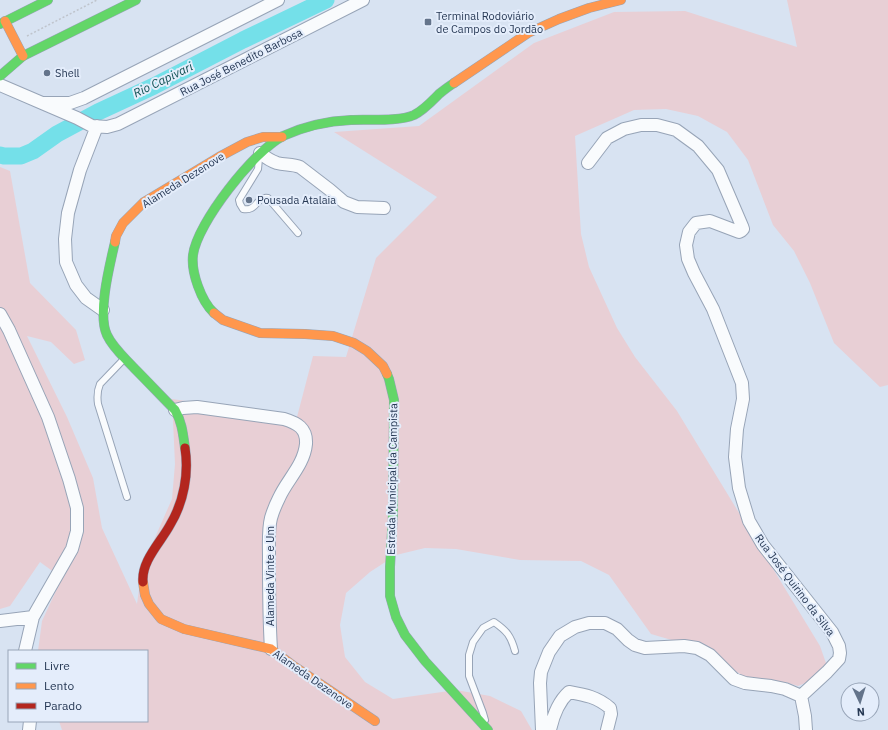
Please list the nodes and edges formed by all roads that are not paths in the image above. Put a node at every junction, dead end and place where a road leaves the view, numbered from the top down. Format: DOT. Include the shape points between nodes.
graph roads {
  1 [pos="48,0"];
  2 [pos="136,0"];
  3 [pos="278,0"];
  4 [pos="363,0"];
  5 [pos="621,0"];
  6 [pos="2,22"];
  7 [pos="23,56"];
  8 [pos="0,76"];
  9 [pos="0,85"];
  10 [pos="42,103"];
  11 [pos="94,126"];
  12 [pos="282,136"];
  13 [pos="260,153"];
  14 [pos="588,163"];
  15 [pos="384,208"];
  16 [pos="298,233"];
  17 [pos="103,310"];
  18 [pos="0,314"];
  19 [pos="125,358"];
  20 [pos="175,410"];
  21 [pos="127,497"];
  22 [pos="33,617"];
  23 [pos="0,621"];
  24 [pos="271,649"];
  25 [pos="25,650"];
  26 [pos="515,651"];
  27 [pos="800,696"];
  28 [pos="375,721"];
  29 [pos="488,729"];
  30 [pos="542,730"];
  31 [pos="550,730"];
  32 [pos="607,730"];
  33 [pos="806,730"];
  1 -- 6 [label="main road"];
  2 -- 7 [label="main road"];
  3 -- 10 [label="street" via="84,98 70,103"];
  4 -- 11 [label="street, Rua José Benedito Barbosa" via="118,124 107,127"];
  5 -- 12 [label="main road" via="583,10 528,33 453,83 422,111 412,116 398,119 325,122"];
  6 -- 7 [label="main road"];
  7 -- 8 [label="main road"];
  9 -- 10 [label="street"];
  10 -- 11 [label="street"];
  11 -- 17 [label="street" via="68,213 66,262 76,285 86,298"];
  12 -- 13 [label="main road, Estrada Municipal da Campista"];
  12 -- 17 [label="main road, Alameda Dezenove" via="263,137 247,142 144,202 132,213 123,222 116,236"];
  13 -- 15 [label="street" via="271,161 300,167 344,202 357,207"];
  13 -- 16 [label="lane" via="258,169 239,200 240,204 243,209 248,210 261,199 268,198"];
  13 -- 29 [label="main road, Estrada Municipal da Campista" via="234,182 199,235 193,254 193,267 201,295 209,308 223,320 238,326 260,333 333,336 354,343 383,366 394,400 390,596 396,617 405,635 425,661"];
  14 -- 27 [label="street, Rua José Quirino da Silva" via="606,138 624,129 657,125 676,130 698,146 718,170 739,217 742,229 739,232 710,221 696,223 689,232 686,245 688,259 713,309 742,383 743,399 735,457 739,488 749,521 763,545 832,632 839,646 839,658"];
  17 -- 19 [label="main road, Alameda Dezenove" via="107,335"];
  18 -- 22 [label="street" via="48,417 77,508 77,531 72,549"];
  19 -- 20 [label="main road, Alameda Dezenove"];
  19 -- 21 [label="lane" via="100,384 97,394"];
  20 -- 24 [label="main road, Alameda Dezenove" via="183,431 186,475 180,504 171,524 144,568 145,595 161,618 184,629"];
  20 -- 24 [label="street, Alameda Vinte e Um" via="196,407 284,419 296,423 306,434 303,458 279,497 269,529"];
  22 -- 23 [label="street"];
  22 -- 25 [label="street"];
  24 -- 28 [label="main road, Alameda Dezenove"];
  26 -- 29 [label="lane" via="512,639 494,622 483,628 473,642 469,655 469,676"];
  27 -- 30 [label="street" via="785,689 734,679 710,655 697,648 645,648 635,645 617,629 605,623 589,623 575,627 560,636 548,652 540,683"];
  27 -- 33 [label="street"];
  31 -- 32 [label="street" via="553,717 569,692 587,695 610,708"];
}
